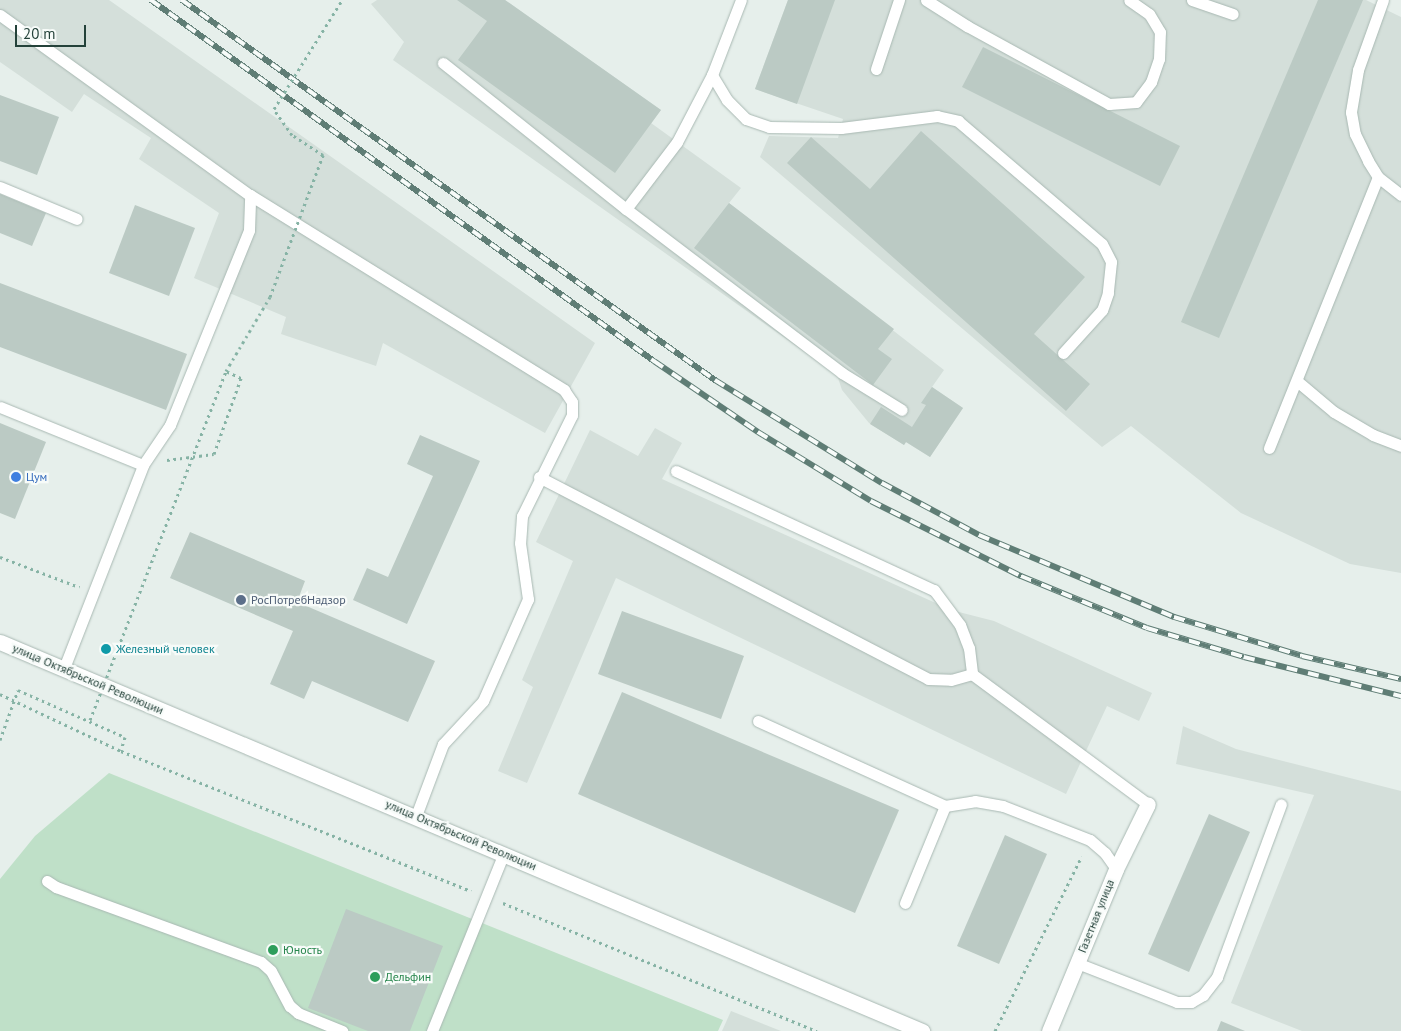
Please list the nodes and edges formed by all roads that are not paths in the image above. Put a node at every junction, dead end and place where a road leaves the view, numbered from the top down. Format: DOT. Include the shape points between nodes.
graph roads {
  1 [pos="741,0"];
  2 [pos="899,0"];
  3 [pos="926,0"];
  4 [pos="1129,0"];
  5 [pos="1192,0"];
  6 [pos="1384,1"];
  7 [pos="1233,14"];
  8 [pos="0,15"];
  9 [pos="443,63"];
  10 [pos="876,69"];
  11 [pos="712,75"];
  12 [pos="1378,177"];
  13 [pos="0,187"];
  14 [pos="250,194"];
  15 [pos="1401,195"];
  16 [pos="626,209"];
  17 [pos="77,219"];
  18 [pos="1063,353"];
  19 [pos="1297,380"];
  20 [pos="0,407"];
  21 [pos="902,410"];
  22 [pos="1401,446"];
  23 [pos="1269,448"];
  24 [pos="143,465"];
  25 [pos="676,471"];
  26 [pos="539,476"];
  27 [pos="0,642"];
  28 [pos="64,668"];
  29 [pos="972,674"];
  30 [pos="758,721"];
  31 [pos="1148,804"];
  32 [pos="1281,804"];
  33 [pos="945,806"];
  34 [pos="416,816"];
  35 [pos="504,853"];
  36 [pos="1116,869"];
  37 [pos="47,881"];
  38 [pos="905,902"];
  39 [pos="1077,963"];
  40 [pos="342,1031"];
  41 [pos="432,1031"];
  42 [pos="922,1031"];
  43 [pos="1049,1031"];
  1 -- 11 [label="lane"];
  2 -- 10 [label="lane"];
  3 -- 4 [label="lane" via="952,18 1109,104 1136,102 1152,82 1160,59 1160,32 1149,14"];
  5 -- 7 [label="lane"];
  6 -- 12 [label="lane" via="1371,28 1358,70 1351,112 1355,134"];
  8 -- 14 [label="lane"];
  9 -- 16 [label="lane"];
  11 -- 16 [label="lane" via="676,142"];
  11 -- 18 [label="lane" via="727,100 746,119 769,127 840,128 937,116 958,121 976,135 1102,244 1111,262 1108,293 1102,310"];
  12 -- 15 [label="lane"];
  12 -- 19 [label="lane"];
  13 -- 17 [label="lane"];
  14 -- 24 [label="lane" via="249,230 170,425"];
  14 -- 26 [label="lane" via="564,390 572,402 572,415"];
  16 -- 21 [label="lane" via="842,373"];
  19 -- 22 [label="lane" via="1334,412"];
  19 -- 23 [label="lane"];
  20 -- 24 [label="lane"];
  24 -- 28 [label="lane"];
  25 -- 29 [label="lane" via="934,590 960,625 969,648"];
  26 -- 29 [label="lane" via="928,679 951,680"];
  26 -- 34 [label="lane" via="522,516 520,530 528,599 483,701 443,744"];
  27 -- 28 [label="street, улица Октябрьской Революции"];
  28 -- 34 [label="street, улица Октябрьской Революции"];
  29 -- 31 [label="lane"];
  30 -- 33 [label="lane"];
  31 -- 36 [label="street, Газетная улица"];
  32 -- 39 [label="lane" via="1217,977 1203,995 1191,1002 1177,1002"];
  33 -- 36 [label="lane" via="975,801 1003,806 1090,840"];
  33 -- 38 [label="lane"];
  34 -- 35 [label="street, улица Октябрьской Революции"];
  35 -- 41 [label="lane"];
  35 -- 42 [label="street, улица Октябрьской Революции"];
  36 -- 39 [label="street, Газетная улица"];
  37 -- 40 [label="lane" via="56,888 261,962 271,971 290,1006 298,1013"];
  39 -- 43 [label="street, Газетная улица"];
}
